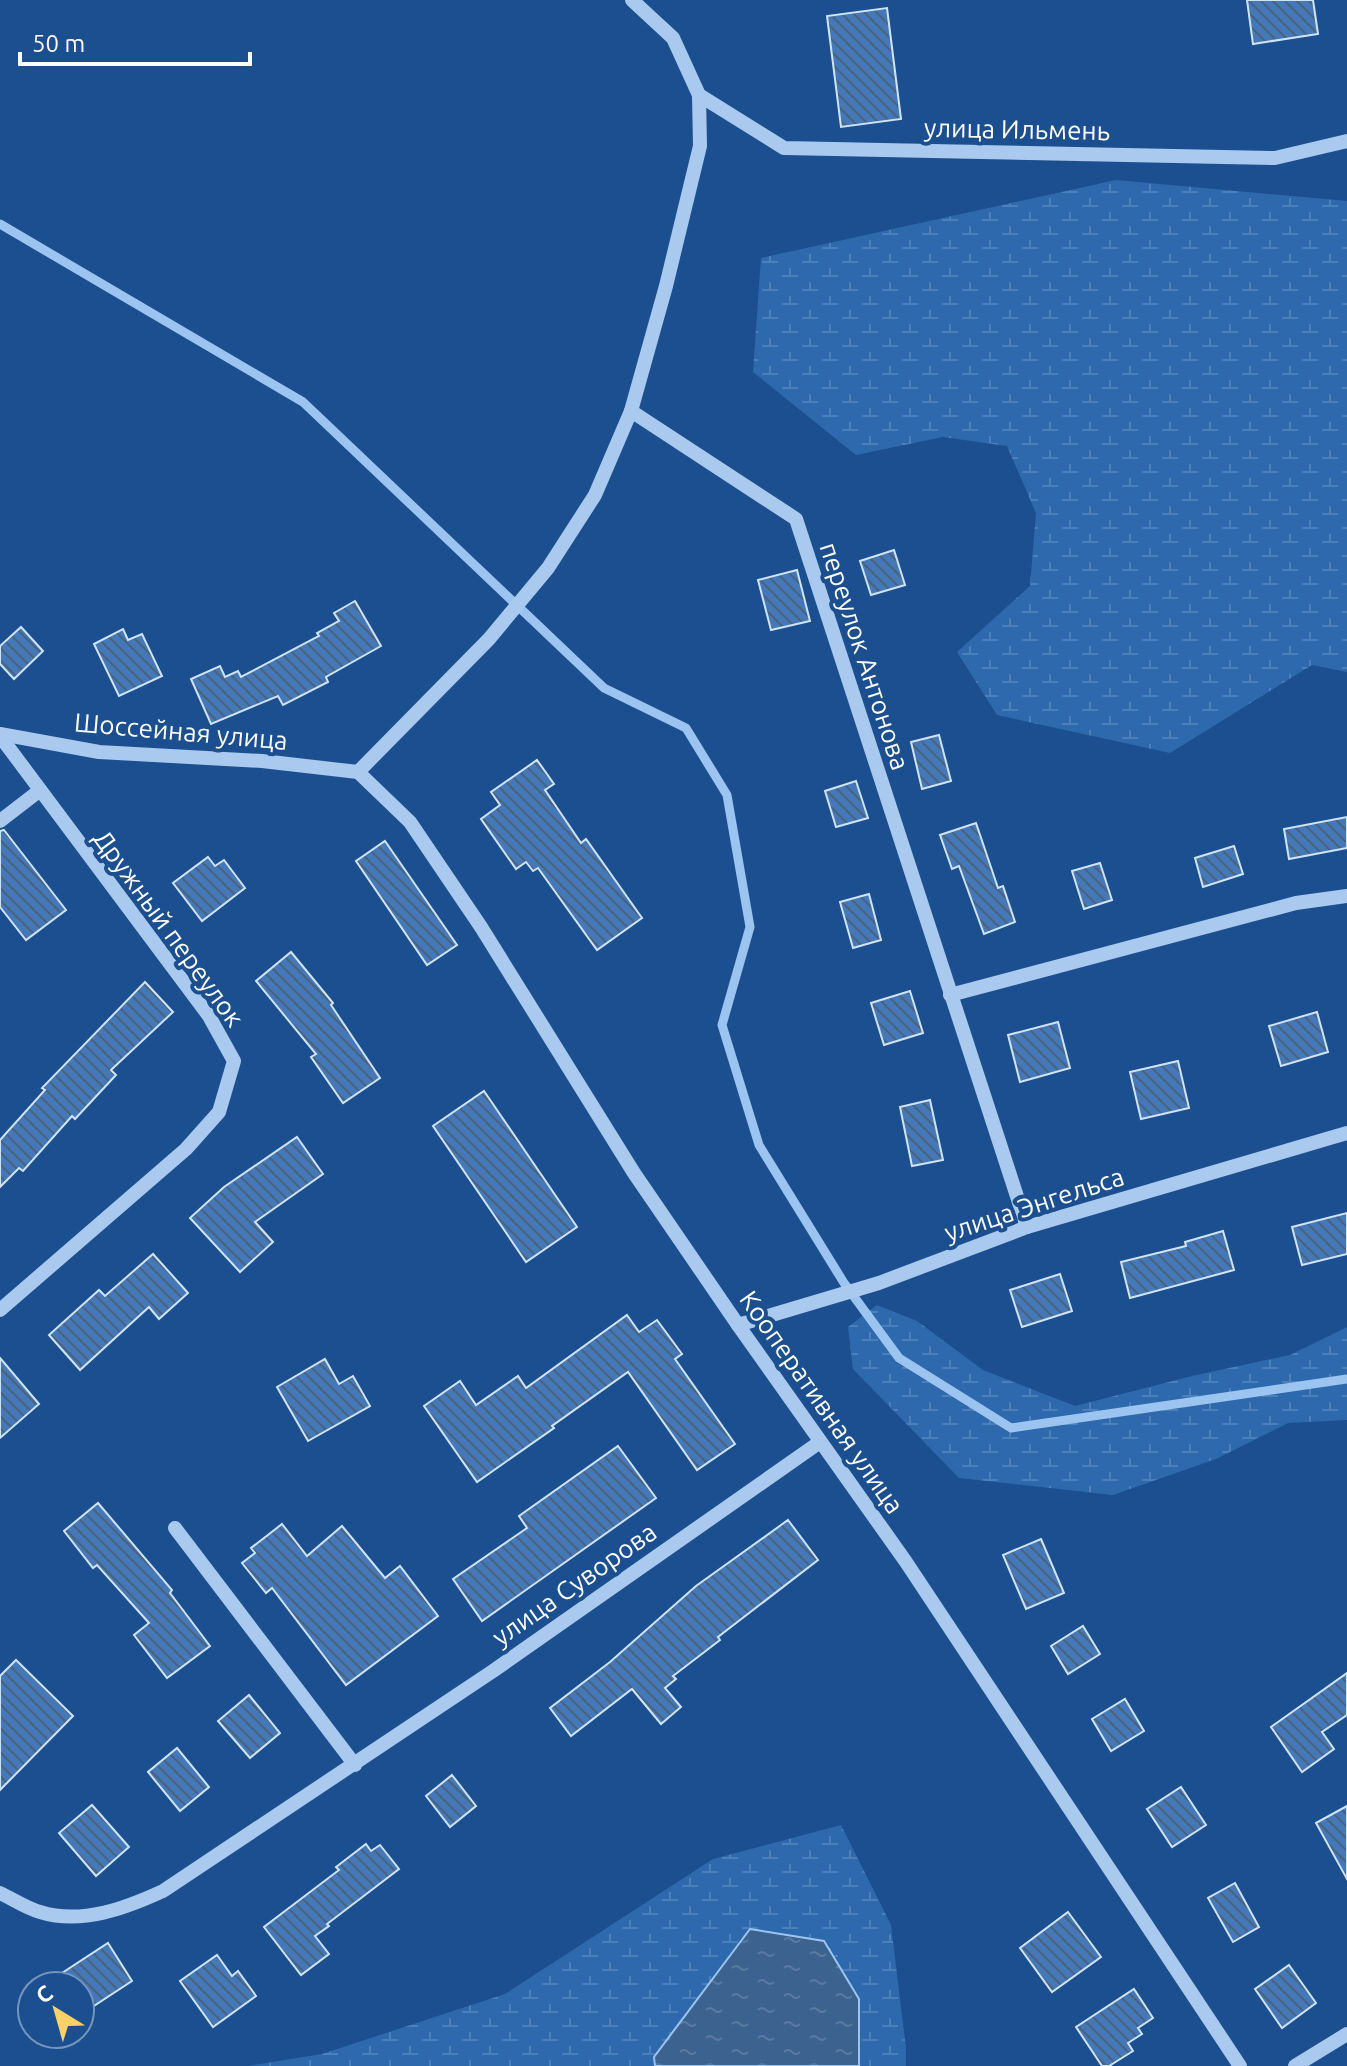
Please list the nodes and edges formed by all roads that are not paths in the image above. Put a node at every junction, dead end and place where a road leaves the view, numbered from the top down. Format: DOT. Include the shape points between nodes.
graph roads {
  1 [pos="632,0"];
  2 [pos="699,95"];
  3 [pos="1347,141"];
  4 [pos="631,411"];
  5 [pos="0,735"];
  6 [pos="358,772"];
  7 [pos="39,791"];
  8 [pos="0,821"];
  9 [pos="1347,896"];
  10 [pos="950,995"];
  11 [pos="1347,1133"];
  12 [pos="1027,1227"];
  13 [pos="0,1310"];
  14 [pos="738,1325"];
  15 [pos="820,1442"];
  16 [pos="175,1528"];
  17 [pos="355,1765"];
  18 [pos="0,1893"];
  19 [pos="1347,2034"];
  20 [pos="1240,2066"];
  21 [pos="1295,2066"];
  1 -- 2 [label="street" via="673,38"];
  2 -- 3 [label="street, улица Ильмень" via="784,148 1275,158"];
  2 -- 4 [label="street" via="700,146"];
  4 -- 6 [label="street" via="595,495 548,568 489,639"];
  4 -- 10 [label="street, переулок Антонова" via="796,519"];
  5 -- 6 [label="street, Шоссейная улица" via="99,752"];
  5 -- 7 [label="street, Дружный переулок"];
  6 -- 14 [label="street, Кооперативная улица" via="410,822 428,848 634,1173"];
  7 -- 8 [label="street"];
  7 -- 13 [label="street, Дружный переулок" via="209,1016 234,1061 219,1112 186,1149"];
  9 -- 10 [label="street" via="1296,903"];
  10 -- 12 [label="street, переулок Антонова"];
  11 -- 12 [label="street, улица Энгельса"];
  12 -- 14 [label="street, улица Энгельса" via="879,1283"];
  14 -- 15 [label="street, Кооперативная улица"];
  15 -- 17 [label="street, улица Суворова"];
  15 -- 20 [label="street, Кооперативная улица" via="906,1562"];
  16 -- 17 [label="street"];
  17 -- 18 [label="street, улица Суворова" via="194,1872 131,1906 66,1917 40,1912"];
  19 -- 21 [label="street"];
}
